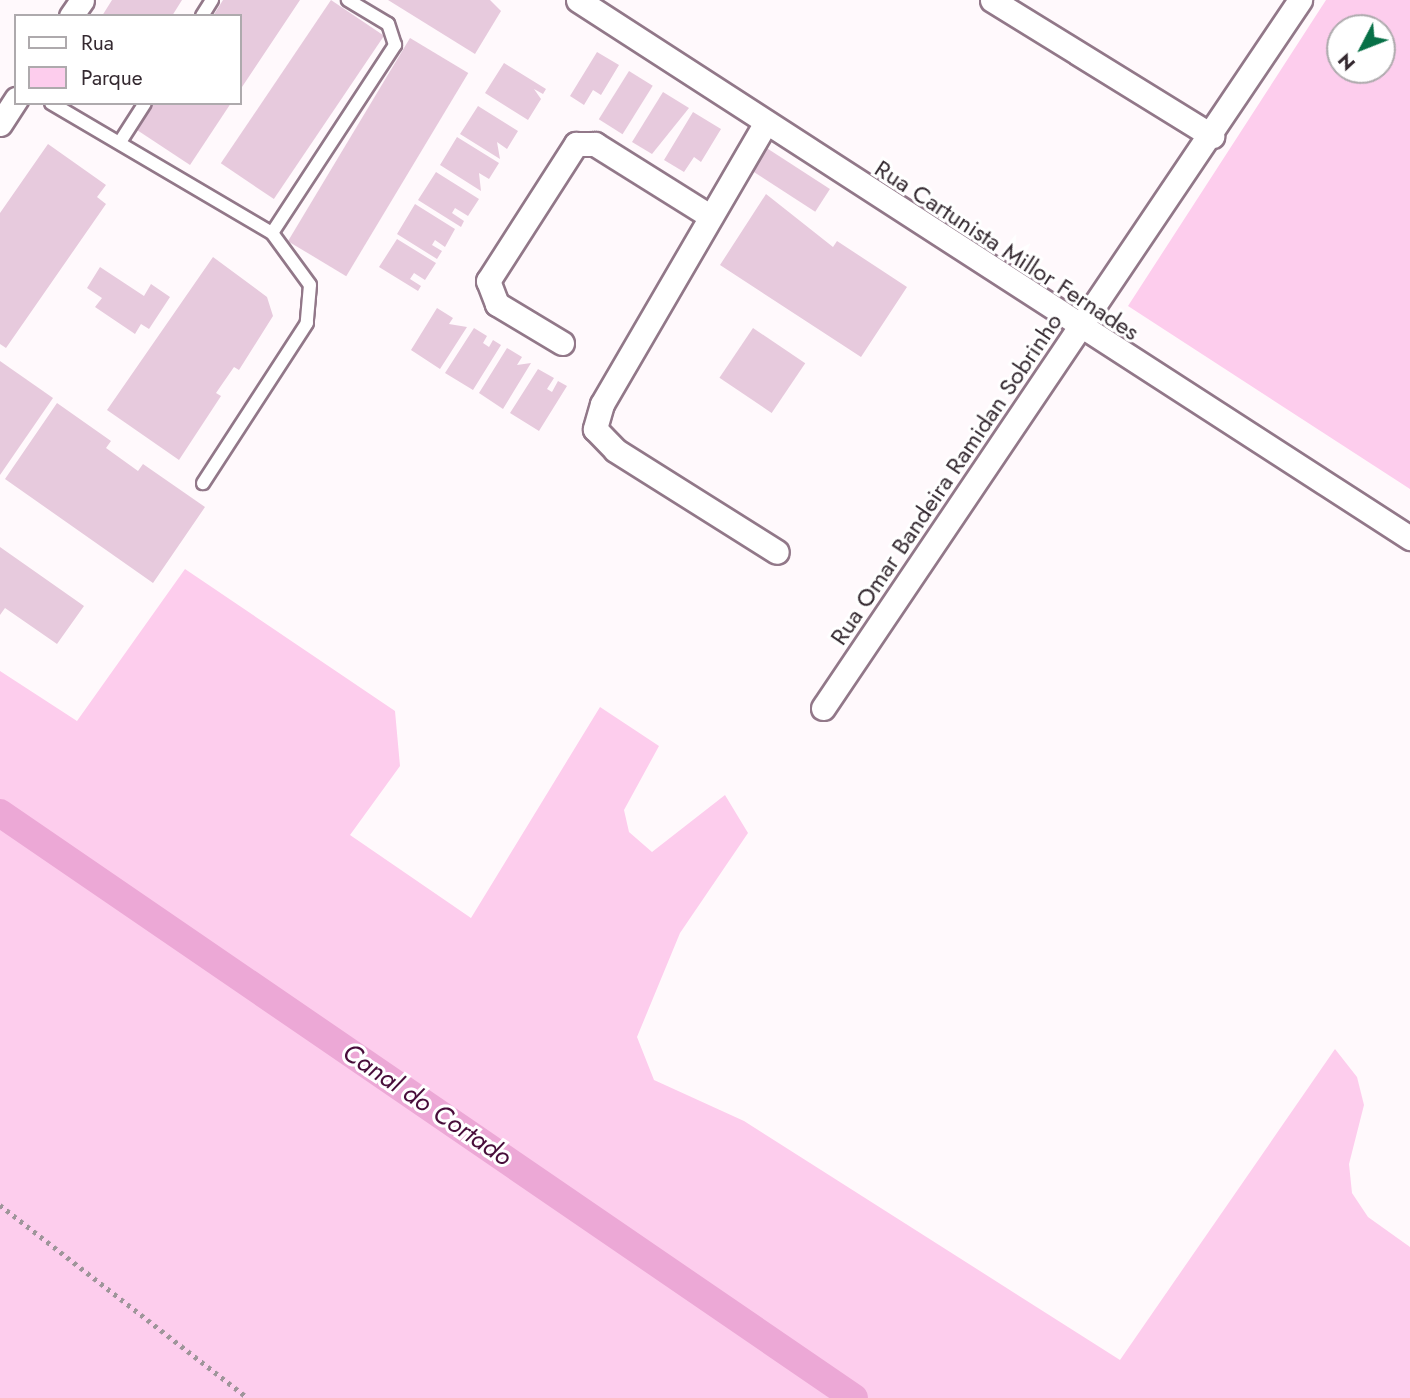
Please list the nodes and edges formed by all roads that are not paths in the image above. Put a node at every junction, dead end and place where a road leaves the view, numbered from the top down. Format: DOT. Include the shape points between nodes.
graph roads {
  1 [pos="348,0"];
  2 [pos="578,0"];
  3 [pos="992,0"];
  4 [pos="1300,0"];
  5 [pos="14,102"];
  6 [pos="55,105"];
  7 [pos="144,105"];
  8 [pos="0,124"];
  9 [pos="765,124"];
  10 [pos="1212,136"];
  11 [pos="120,142"];
  12 [pos="710,216"];
  13 [pos="271,233"];
  14 [pos="1078,328"];
  15 [pos="562,343"];
  16 [pos="203,483"];
  17 [pos="1410,538"];
  18 [pos="777,552"];
  19 [pos="823,708"];
  1 -- 13 [label="lane" via="388,24 395,45"];
  2 -- 9 [label="street, Rua Cartunista Millor Fernades"];
  3 -- 10 [label="street"];
  4 -- 10 [label="street, Rua Omar Bandeira Ramidan Sobrinho"];
  5 -- 8 [label="street"];
  6 -- 11 [label="lane"];
  7 -- 11 [label="lane"];
  9 -- 12 [label="street"];
  9 -- 14 [label="street, Rua Cartunista Millor Fernades"];
  10 -- 14 [label="street, Rua Omar Bandeira Ramidan Sobrinho"];
  11 -- 13 [label="lane"];
  12 -- 15 [label="street" via="595,144 576,144 488,281 497,304"];
  12 -- 18 [label="street" via="602,404 595,429 615,450"];
  13 -- 16 [label="lane" via="310,285 307,323"];
  14 -- 17 [label="street, Rua Cartunista Millor Fernades"];
  14 -- 19 [label="street, Rua Omar Bandeira Ramidan Sobrinho"];
}
